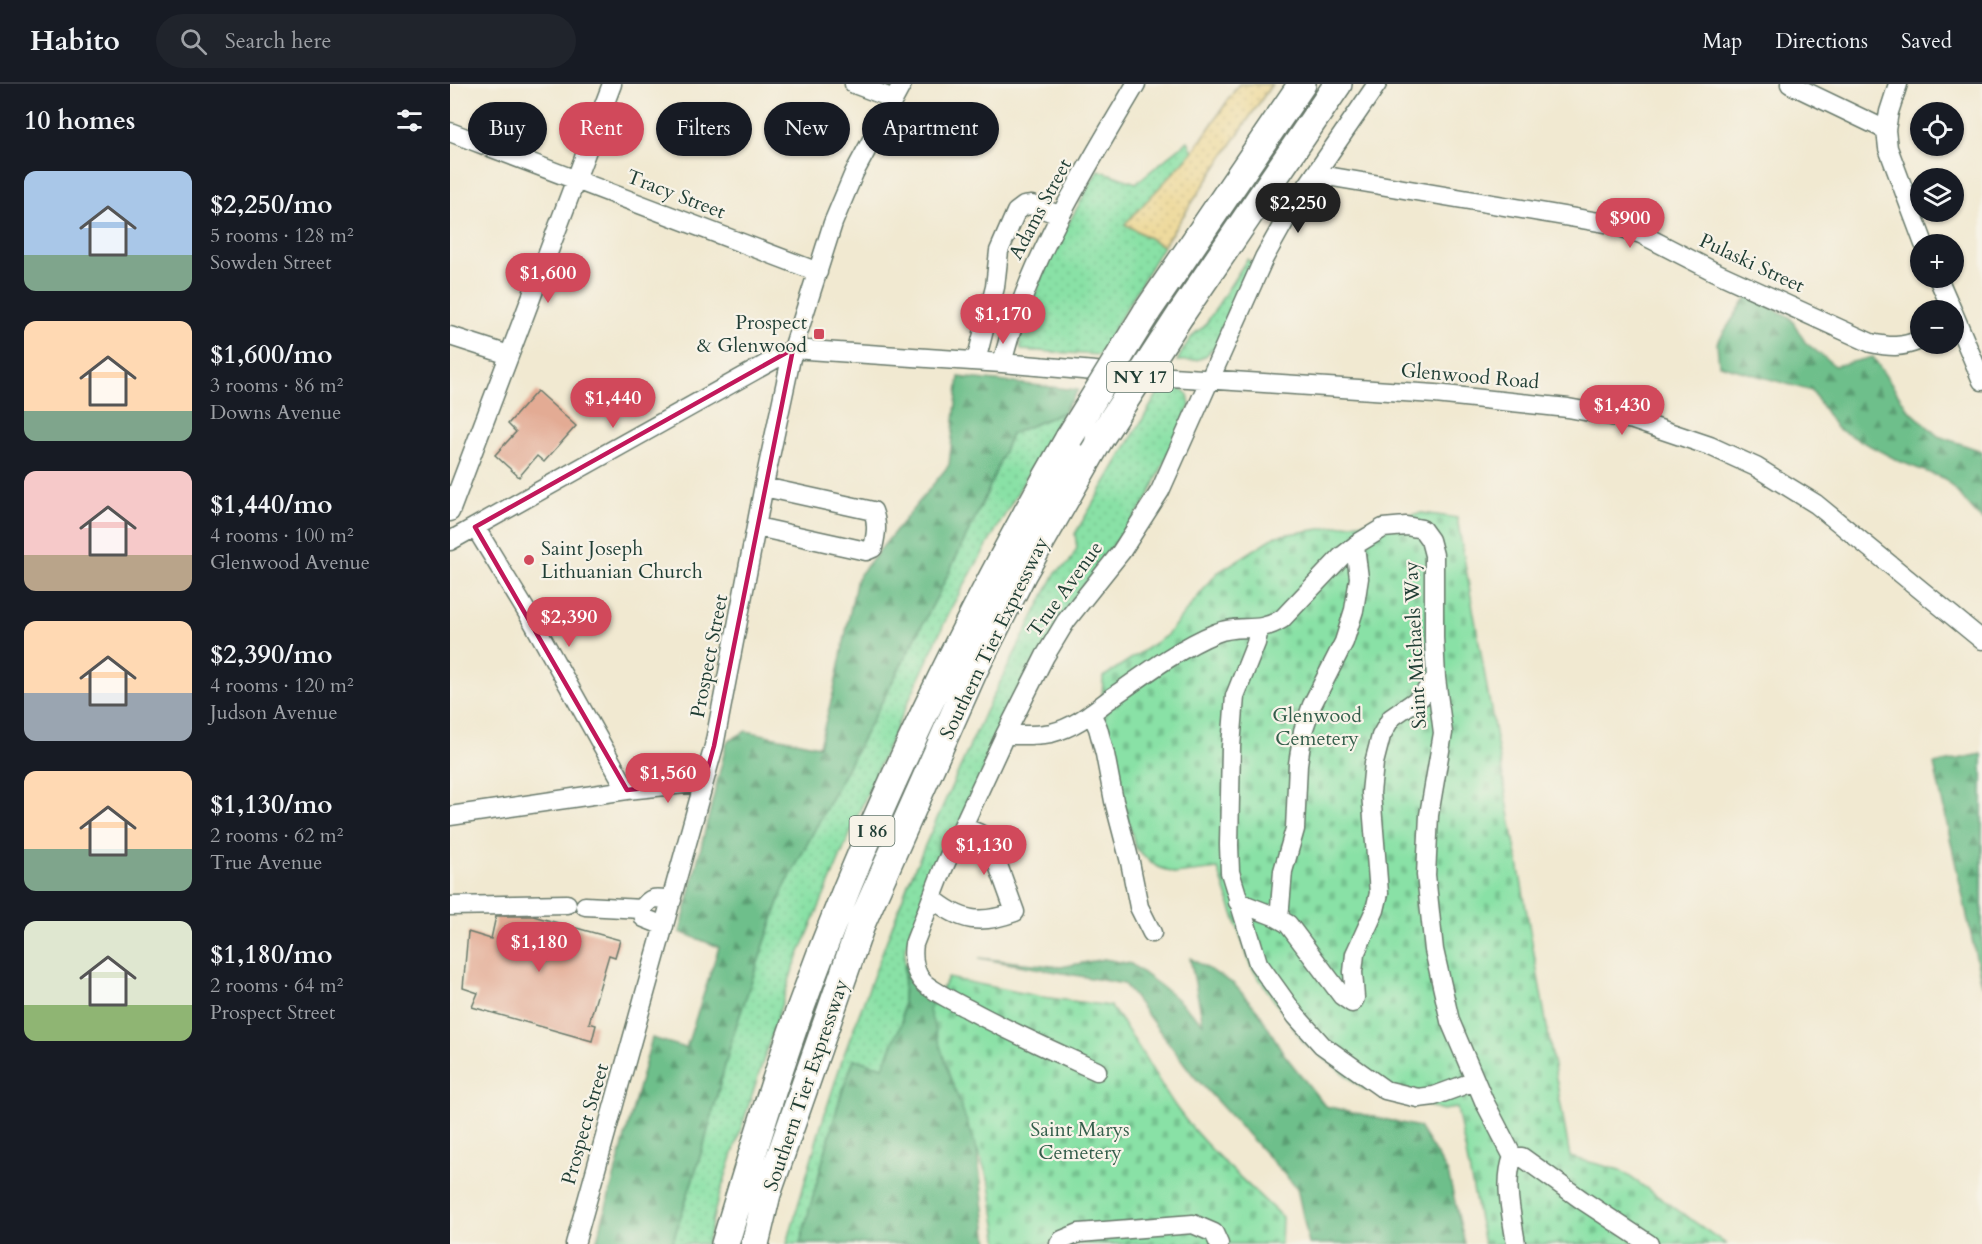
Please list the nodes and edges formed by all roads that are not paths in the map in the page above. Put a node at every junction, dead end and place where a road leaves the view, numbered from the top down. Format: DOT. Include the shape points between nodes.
graph roads {
  1 [pos="612,84"];
  2 [pos="854,84"];
  3 [pos="1136,84"];
  4 [pos="1302,84"];
  5 [pos="1338,84"];
  6 [pos="1377,84"];
  7 [pos="1790,84"];
  8 [pos="1898,84"];
  9 [pos="898,92"];
  10 [pos="1886,130"];
  11 [pos="450,132"];
  12 [pos="1315,174"];
  13 [pos="576,180"];
  14 [pos="1059,215"];
  15 [pos="1920,234"];
  16 [pos="818,272"];
  17 [pos="450,336"];
  18 [pos="1964,340"];
  19 [pos="1910,344"];
  20 [pos="794,349"];
  21 [pos="509,355"];
  22 [pos="976,361"];
  23 [pos="1002,363"];
  24 [pos="1209,379"];
  25 [pos="1982,381"];
  26 [pos="1069,438"];
  27 [pos="1099,440"];
  28 [pos="764,487"];
  29 [pos="450,512"];
  30 [pos="476,527"];
  31 [pos="757,527"];
  32 [pos="450,541"];
  33 [pos="1355,546"];
  34 [pos="1259,629"];
  35 [pos="1982,640"];
  36 [pos="1436,678"];
  37 [pos="1091,713"];
  38 [pos="1005,735"];
  39 [pos="704,782"];
  40 [pos="627,790"];
  41 [pos="450,816"];
  42 [pos="962,828"];
  43 [pos="932,898"];
  44 [pos="672,900"];
  45 [pos="1238,902"];
  46 [pos="450,906"];
  47 [pos="642,909"];
  48 [pos="1279,919"];
  49 [pos="664,927"];
  50 [pos="1152,933"];
  51 [pos="1097,1071"];
  52 [pos="1475,1081"];
  53 [pos="1513,1157"];
  54 [pos="575,1244"];
  55 [pos="725,1244"];
  56 [pos="755,1244"];
  57 [pos="1059,1244"];
  58 [pos="1220,1244"];
  59 [pos="1516,1244"];
  60 [pos="1649,1244"];
  1 -- 13 [label="street"];
  2 -- 9 [label="street"];
  3 -- 14 [label="street, Adams Street"];
  4 -- 26 [label="highway, Southern Tier Expressway / NY 17, bridge" via="1146,313"];
  5 -- 27 [label="highway, Southern Tier Expressway / NY 17, bridge"];
  6 -- 12 [label="street, True Avenue"];
  7 -- 10 [label="street"];
  8 -- 10 [label="street"];
  9 -- 16 [label="street, Prospect Street" via="854,173 832,223"];
  10 -- 15 [label="street" via="1888,148"];
  11 -- 13 [label="street, Tracy Street"];
  12 -- 19 [label="street, Pulaski Street" via="1611,224 1641,234 1870,343 1892,347"];
  12 -- 24 [label="street, True Avenue" via="1264,258"];
  13 -- 16 [label="street, Tracy Street"];
  13 -- 21 [label="street"];
  14 -- 22 [label="street" via="1032,205 1016,212 999,251"];
  14 -- 23 [label="street, Adams Street" via="1012,324"];
  16 -- 20 [label="street, Prospect Street"];
  17 -- 21 [label="street"];
  18 -- 25 [label="street"];
  20 -- 22 [label="street, Glenwood Road"];
  20 -- 28 [label="street, Prospect Street"];
  20 -- 30 [label="street"];
  21 -- 29 [label="street"];
  22 -- 23 [label="street, Glenwood Road"];
  23 -- 24 [label="street, Glenwood Road"];
  24 -- 35 [label="street, Glenwood Road" via="1435,394 1568,408 1633,420 1699,442 1756,466 1816,504"];
  24 -- 38 [label="street, True Avenue" via="1160,491 1121,552 1061,630"];
  26 -- 55 [label="highway, Southern Tier Expressway / I 86" via="946,666 843,897 763,1118"];
  27 -- 56 [label="highway, Southern Tier Expressway / I 86" via="1023,573 974,670 862,922 777,1165"];
  28 -- 31 [label="street, Prospect Street"];
  28 -- 31 [label="street" via="873,511 876,537 873,548 866,551"];
  30 -- 32 [label="street"];
  30 -- 40 [label="street"];
  31 -- 39 [label="street, Prospect Street"];
  33 -- 34 [label="street, Saint Michaels Way" via="1282,619"];
  33 -- 36 [label="street, Saint Michaels Way" via="1383,528 1406,525 1422,529 1430,540 1434,555"];
  33 -- 48 [label="street" via="1359,578 1354,610 1344,642 1303,731 1295,829 1283,872"];
  34 -- 37 [label="street, Saint Michaels Way" via="1236,628 1195,643"];
  34 -- 45 [label="street" via="1235,696 1231,747 1230,872"];
  36 -- 48 [label="street" via="1421,697 1391,718 1374,763 1371,793 1379,893 1355,954 1352,1003 1342,996 1288,924"];
  36 -- 52 [label="street, Saint Michaels Way" via="1443,733 1429,814 1426,875 1434,950 1450,1021"];
  37 -- 38 [label="street, Saint Michaels Way" via="1075,725 1049,734"];
  37 -- 50 [label="street" via="1105,754 1139,907"];
  38 -- 42 [label="street, True Avenue"];
  39 -- 40 [label="street"];
  39 -- 44 [label="street, Prospect Street"];
  40 -- 41 [label="street"];
  42 -- 43 [label="street, True Avenue"];
  42 -- 43 [label="street" via="977,832 990,843 1015,912 977,920 962,918"];
  43 -- 51 [label="street, True Avenue" via="913,952 916,970 924,983 1004,1028"];
  44 -- 47 [label="street" via="651,898"];
  44 -- 49 [label="street, Prospect Street"];
  45 -- 48 [label="street"];
  45 -- 52 [label="street" via="1258,963 1322,1045 1385,1090 1402,1095 1434,1096"];
  46 -- 47 [label="street"];
  47 -- 49 [label="street" via="644,918"];
  49 -- 54 [label="street, Prospect Street"];
  52 -- 53 [label="street, Saint Michaels Way"];
  53 -- 59 [label="street" via="1508,1191"];
  53 -- 60 [label="street" via="1522,1157"];
  57 -- 58 [label="street" via="1079,1233 1192,1224 1214,1233"];
}
